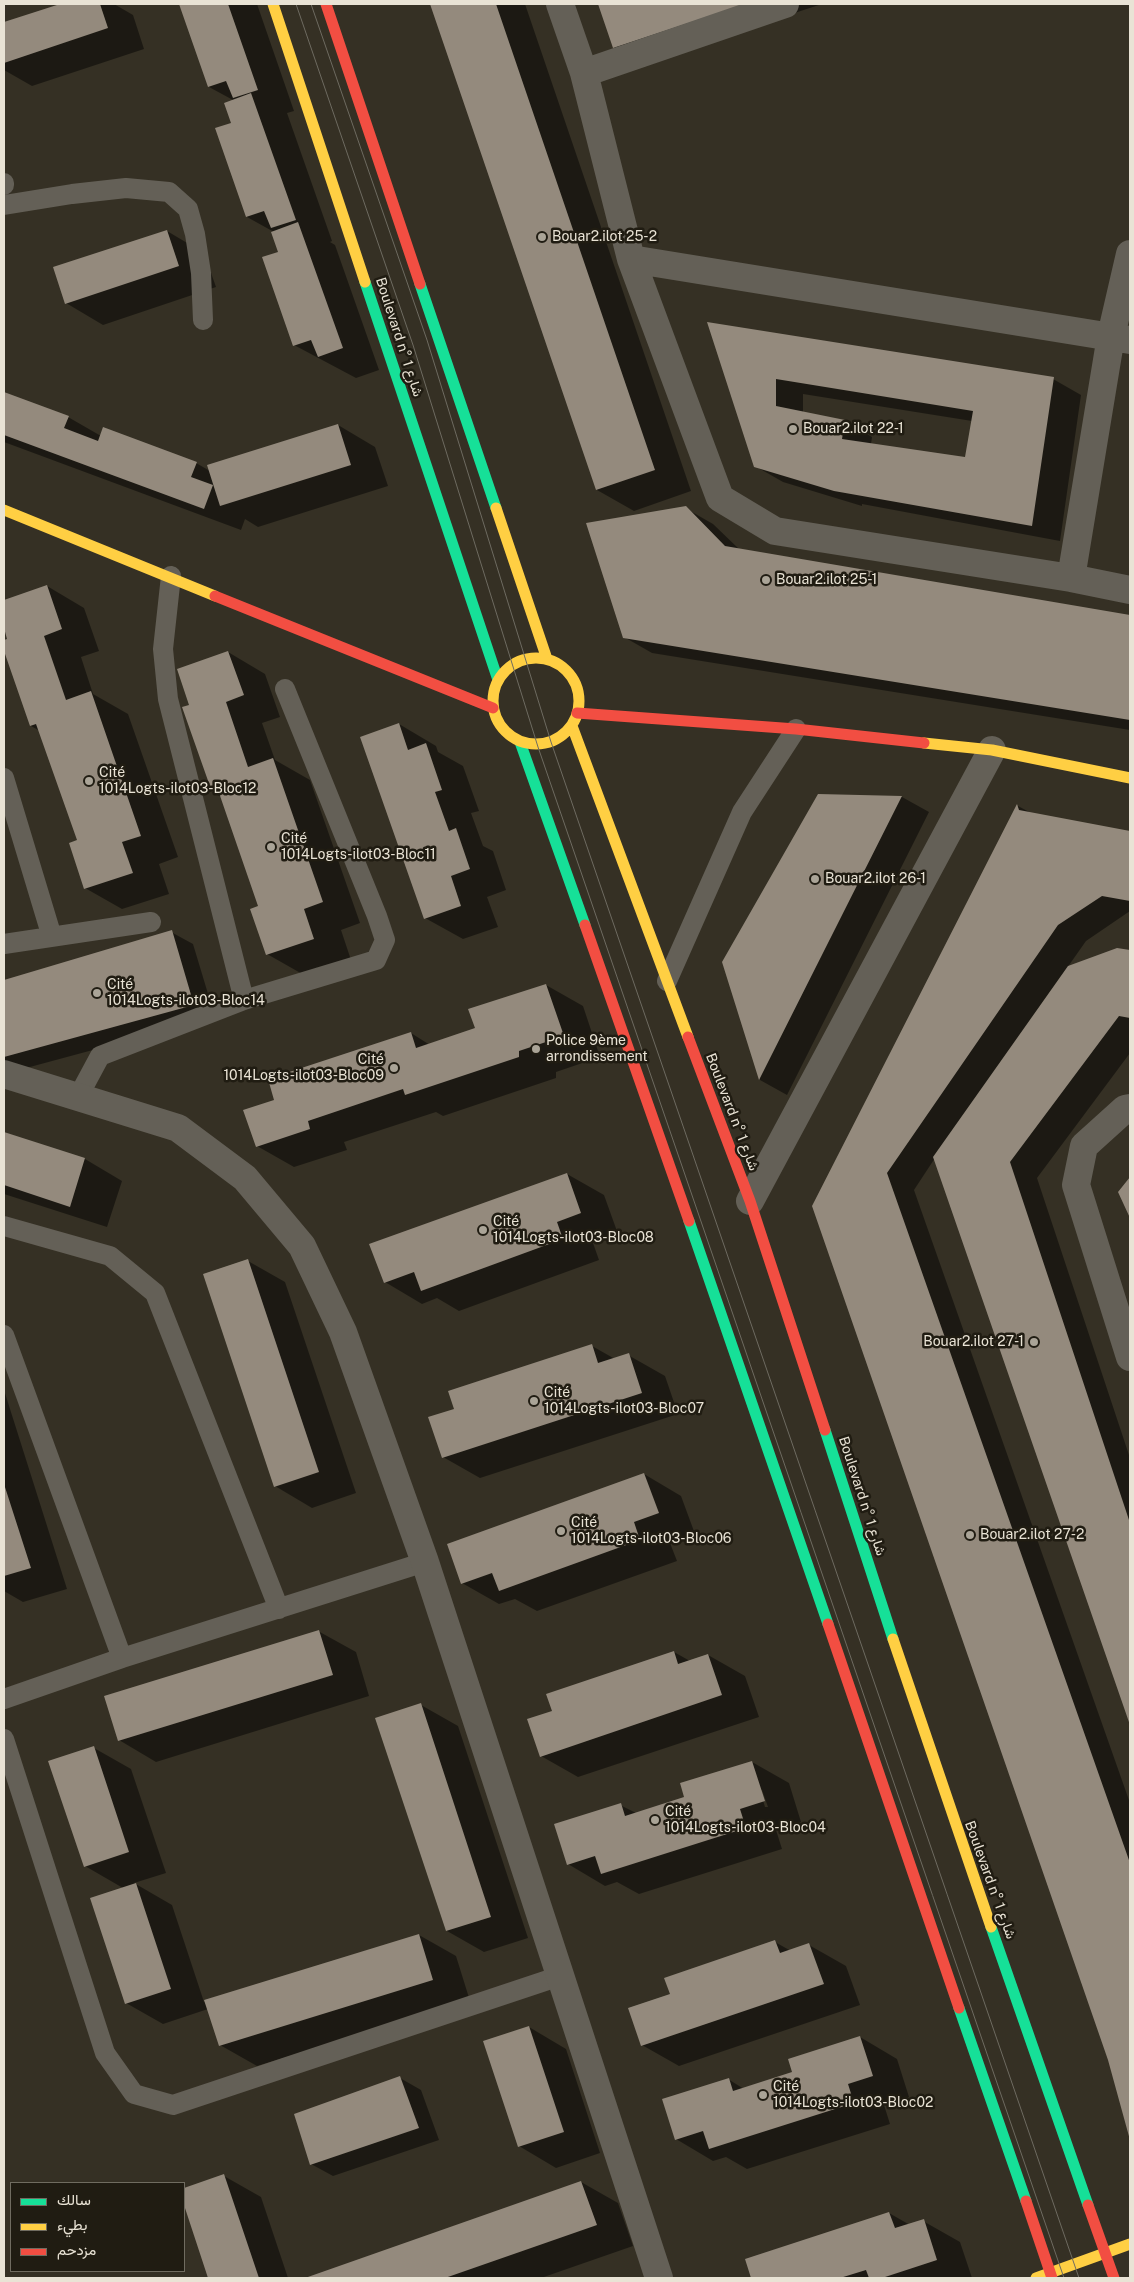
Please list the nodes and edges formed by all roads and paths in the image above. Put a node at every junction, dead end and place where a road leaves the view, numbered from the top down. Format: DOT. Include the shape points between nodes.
graph roads {
  1 [pos="272,4"];
  2 [pos="326,4"];
  3 [pos="560,4"];
  4 [pos="785,4"];
  5 [pos="584,73"];
  6 [pos="4,205"];
  7 [pos="1130,254"];
  8 [pos="631,259"];
  9 [pos="203,320"];
  10 [pos="1120,338"];
  11 [pos="4,510"];
  12 [pos="171,576"];
  13 [pos="1071,578"];
  14 [pos="1130,590"];
  15 [pos="547,659"];
  16 [pos="498,680"];
  17 [pos="285,688"];
  18 [pos="493,708"];
  19 [pos="577,713"];
  20 [pos="572,726"];
  21 [pos="796,729"];
  22 [pos="520,742"];
  23 [pos="992,750"];
  24 [pos="4,778"];
  25 [pos="1130,778"];
  26 [pos="151,922"];
  27 [pos="52,937"];
  28 [pos="4,944"];
  29 [pos="668,982"];
  30 [pos="244,1000"];
  31 [pos="4,1074"];
  32 [pos="78,1097"];
  33 [pos="1130,1108"];
  34 [pos="750,1201"];
  35 [pos="4,1226"];
  36 [pos="4,1335"];
  37 [pos="1130,1356"];
  38 [pos="425,1562"];
  39 [pos="279,1608"];
  40 [pos="122,1658"];
  41 [pos="4,1699"];
  42 [pos="4,1739"];
  43 [pos="560,1976"];
  44 [pos="1130,2244"];
  45 [pos="1106,2253"];
  46 [pos="1051,2276"];
  47 [pos="659,2278"];
  48 [pos="1036,2278"];
  49 [pos="1114,2278"];
  1 -- 16 [label="main road, Boulevard n° شارع 1"];
  2 -- 15 [label="main road"];
  3 -- 5 [label="street"];
  4 -- 5 [label="street"];
  5 -- 8 [label="street"];
  6 -- 9 [label="lane" via="126,188 169,192 188,209 195,234"];
  7 -- 10 [label="street"];
  8 -- 10 [label="street"];
  8 -- 13 [label="street" via="720,498 775,531"];
  10 -- 13 [label="street"];
  11 -- 12 [label="main road"];
  12 -- 18 [label="main road"];
  12 -- 30 [label="lane" via="163,649 168,699"];
  13 -- 14 [label="street"];
  15 -- 16 [label="main road" via="525,660 508,668"];
  15 -- 19 [label="main road" via="570,674 577,687"];
  16 -- 18 [label="main road"];
  17 -- 30 [label="lane" via="385,940 376,960"];
  18 -- 22 [label="main road" via="498,723"];
  19 -- 20 [label="main road"];
  19 -- 21 [label="main road"];
  20 -- 22 [label="main road" via="551,742 535,745"];
  20 -- 29 [label="main road, Boulevard n° شارع 1"];
  21 -- 23 [label="main road"];
  21 -- 29 [label="lane" via="742,812"];
  22 -- 46 [label="main road" via="722,1314"];
  23 -- 25 [label="main road"];
  23 -- 34 [label="street"];
  24 -- 27 [label="lane"];
  26 -- 27 [label="lane"];
  27 -- 28 [label="lane"];
  29 -- 34 [label="main road, Boulevard n° شارع 1"];
  30 -- 32 [label="lane" via="100,1056"];
  31 -- 32 [label="street"];
  32 -- 38 [label="street" via="178,1128 246,1178 302,1246 343,1332"];
  33 -- 37 [label="street" via="1084,1146 1076,1185"];
  34 -- 45 [label="main road, Boulevard n° شارع 1" via="948,1806"];
  35 -- 39 [label="lane" via="110,1256 155,1293"];
  36 -- 40 [label="lane"];
  38 -- 39 [label="lane"];
  38 -- 43 [label="street"];
  39 -- 40 [label="lane"];
  40 -- 41 [label="lane"];
  42 -- 43 [label="lane" via="105,2053 134,2094 173,2105"];
  43 -- 47 [label="street"];
  44 -- 45 [label="main road"];
  45 -- 46 [label="main road"];
  45 -- 49 [label="main road, Boulevard n° شارع 1"];
  46 -- 48 [label="main road"];
}
